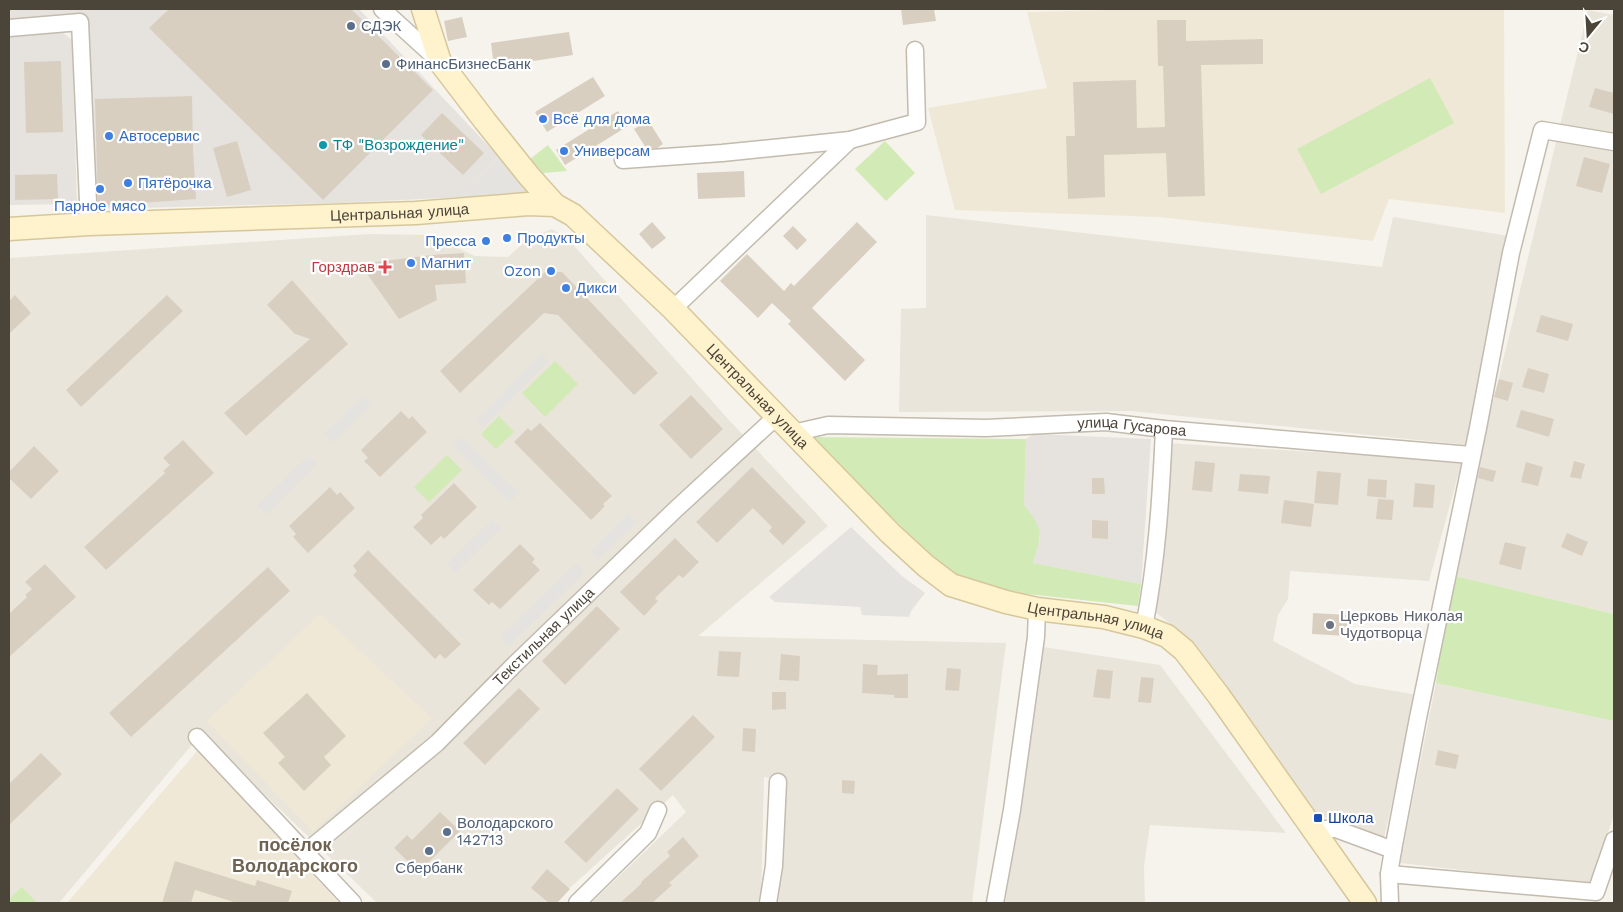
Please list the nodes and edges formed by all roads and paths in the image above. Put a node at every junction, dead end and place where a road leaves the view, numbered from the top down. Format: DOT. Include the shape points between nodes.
graph roads {
  1 [pos="382,9"];
  2 [pos="423,9"];
  3 [pos="9,28"];
  4 [pos="915,50"];
  5 [pos="440,62"];
  6 [pos="850,140"];
  7 [pos="1614,142"];
  8 [pos="623,160"];
  9 [pos="555,205"];
  10 [pos="89,224"];
  11 [pos="9,229"];
  12 [pos="673,309"];
  13 [pos="777,416"];
  14 [pos="1164,429"];
  15 [pos="793,433"];
  16 [pos="1471,456"];
  17 [pos="1037,609"];
  18 [pos="1144,627"];
  19 [pos="198,737"];
  20 [pos="778,782"];
  21 [pos="658,810"];
  22 [pos="1312,829"];
  23 [pos="1614,840"];
  24 [pos="1393,850"];
  25 [pos="306,852"];
  26 [pos="1389,874"];
  27 [pos="353,903"];
  28 [pos="577,903"];
  29 [pos="768,903"];
  30 [pos="995,903"];
  31 [pos="1365,903"];
  32 [pos="1390,903"];
  1 -- 5 [label="street"];
  2 -- 5 [label="main road"];
  3 -- 10 [label="street" via="80,22"];
  4 -- 6 [label="street" via="917,122"];
  5 -- 9 [label="main road" via="501,142"];
  6 -- 8 [label="street"];
  6 -- 12 [label="street"];
  7 -- 16 [label="street" via="1542,130 1511,253"];
  9 -- 10 [label="main road, Центральная улица"];
  9 -- 12 [label="main road, Центральная улица" via="574,215"];
  10 -- 11 [label="main road, Центральная улица"];
  12 -- 13 [label="main road, Центральная улица"];
  13 -- 15 [label="main road, Центральная улица"];
  13 -- 25 [label="street, Текстильная улица" via="675,510 437,743"];
  14 -- 15 [label="street, улица Гусарова" via="1106,422 986,428 828,425"];
  14 -- 16 [label="street, улица Гусарова"];
  14 -- 18 [label="street" via="1160,513"];
  15 -- 17 [label="main road, Центральная улица" via="890,534 951,585"];
  16 -- 24 [label="street"];
  17 -- 18 [label="main road, Центральная улица" via="1104,617"];
  17 -- 30 [label="street" via="1012,810"];
  18 -- 22 [label="main road, Центральная улица" via="1166,636 1184,650"];
  19 -- 25 [label="street"];
  20 -- 29 [label="street" via="774,866"];
  21 -- 28 [label="street" via="648,833"];
  22 -- 24 [label="street" via="1336,829"];
  22 -- 31 [label="main road, Центральная улица"];
  23 -- 26 [label="street" via="1596,892"];
  24 -- 26 [label="street"];
  25 -- 27 [label="street"];
  26 -- 32 [label="street"];
}
